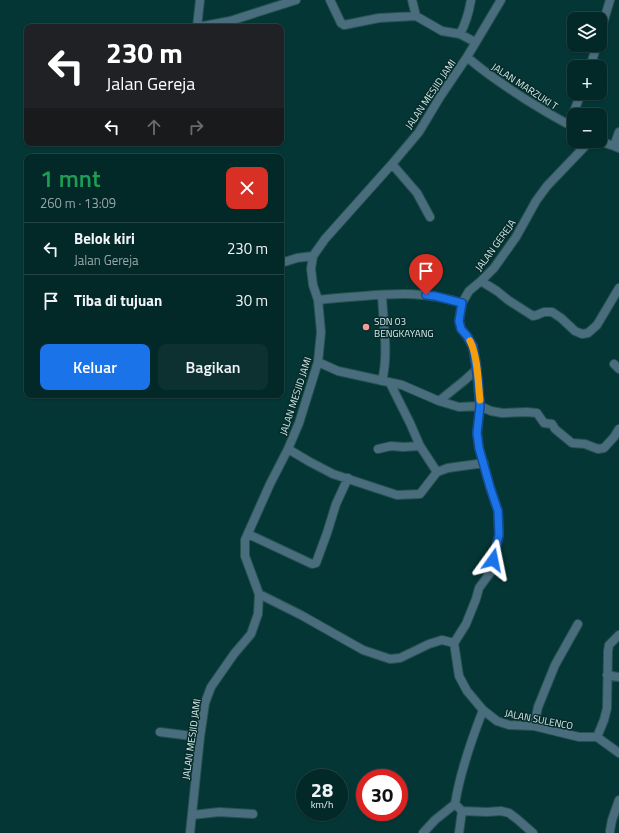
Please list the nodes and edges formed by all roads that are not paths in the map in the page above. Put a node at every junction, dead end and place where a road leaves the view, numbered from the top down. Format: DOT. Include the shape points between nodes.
graph roads {
  1 [pos="200,0"];
  2 [pos="296,0"];
  3 [pos="330,0"];
  4 [pos="412,0"];
  5 [pos="471,0"];
  6 [pos="502,0"];
  7 [pos="610,0"];
  8 [pos="606,12"];
  9 [pos="416,16"];
  10 [pos="197,24"];
  11 [pos="214,24"];
  12 [pos="460,34"];
  13 [pos="475,42"];
  14 [pos="467,57"];
  15 [pos="567,123"];
  16 [pos="619,132"];
  17 [pos="616,147"];
  18 [pos="583,148"];
  19 [pos="392,164"];
  20 [pos="430,217"];
  21 [pos="313,256"];
  22 [pos="284,262"];
  23 [pos="481,281"];
  24 [pos="619,288"];
  25 [pos="382,295"];
  26 [pos="318,300"];
  27 [pos="462,303"];
  28 [pos="318,362"];
  29 [pos="477,369"];
  30 [pos="386,382"];
  31 [pos="439,401"];
  32 [pos="480,406"];
  33 [pos="619,428"];
  34 [pos="420,446"];
  35 [pos="288,449"];
  36 [pos="378,449"];
  37 [pos="484,463"];
  38 [pos="437,472"];
  39 [pos="348,478"];
  40 [pos="248,534"];
  41 [pos="260,594"];
  42 [pos="578,624"];
  43 [pos="619,635"];
  44 [pos="454,643"];
  45 [pos="607,675"];
  46 [pos="619,678"];
  47 [pos="483,710"];
  48 [pos="534,726"];
  49 [pos="160,732"];
  50 [pos="200,737"];
  51 [pos="597,737"];
  52 [pos="619,753"];
  53 [pos="619,800"];
  54 [pos="455,804"];
  55 [pos="462,812"];
  56 [pos="253,814"];
  57 [pos="192,815"];
  58 [pos="608,832"];
  59 [pos="190,833"];
  60 [pos="423,833"];
  61 [pos="459,833"];
  62 [pos="533,833"];
  63 [pos="619,833"];
  1 -- 10 [label="street"];
  2 -- 11 [label="street"];
  3 -- 9 [label="street" via="344,25 379,18"];
  4 -- 9 [label="street"];
  5 -- 12 [label="street"];
  6 -- 13 [label="street, JALAN MESJID JAMI"];
  7 -- 8 [label="street"];
  9 -- 12 [label="street" via="442,31"];
  12 -- 13 [label="street"];
  13 -- 14 [label="street, JALAN MESJID JAMI"];
  14 -- 15 [label="street, JALAN MARZUKI T" via="509,88"];
  14 -- 19 [label="street, JALAN MESJID JAMI" via="418,132"];
  16 -- 17 [label="street"];
  18 -- 23 [label="street, JALAN GEREJA" via="547,186 516,237 494,268"];
  19 -- 20 [label="street" via="417,193"];
  19 -- 21 [label="street, JALAN MESJID JAMI"];
  21 -- 22 [label="street"];
  21 -- 26 [label="street, JALAN MESJID JAMI" via="311,269"];
  23 -- 24 [label="street" via="533,316 552,312 582,334 588,333 597,325"];
  23 -- 27 [label="street, JALAN GEREJA" via="469,291"];
  25 -- 26 [label="street"];
  25 -- 27 [label="street" via="417,294"];
  25 -- 30 [label="street"];
  26 -- 28 [label="street, JALAN MESJID JAMI" via="321,332"];
  27 -- 29 [label="street" via="459,321 461,329 473,346"];
  28 -- 30 [label="street" via="338,371"];
  28 -- 35 [label="street, JALAN MESJID JAMI"];
  29 -- 31 [label="street"];
  29 -- 32 [label="street"];
  30 -- 31 [label="street" via="402,385"];
  30 -- 34 [label="street"];
  31 -- 32 [label="street" via="459,407"];
  32 -- 33 [label="street" via="502,413 537,413 544,423 552,424 572,443 598,449 604,448"];
  32 -- 37 [label="street" via="477,433"];
  34 -- 36 [label="street" via="391,446"];
  34 -- 38 [label="street"];
  35 -- 39 [label="street" via="333,474"];
  35 -- 40 [label="street, JALAN MESJID JAMI"];
  37 -- 38 [label="street"];
  37 -- 44 [label="street" via="498,511 499,535 490,573 479,588 466,624"];
  38 -- 39 [label="street" via="420,494 396,495"];
  39 -- 40 [label="street" via="336,504 316,563 312,564"];
  40 -- 41 [label="street, JALAN MESJID JAMI" via="245,540 245,556"];
  41 -- 44 [label="street" via="363,650 390,659 400,658 442,640"];
  41 -- 50 [label="street, JALAN MESJID JAMI" via="258,614 251,634 211,687 205,702"];
  42 -- 48 [label="street" via="555,665 538,707"];
  43 -- 45 [label="street" via="609,645"];
  44 -- 47 [label="street, JALAN SULENCO" via="459,676 467,691"];
  45 -- 46 [label="street"];
  45 -- 51 [label="street" via="607,708"];
  47 -- 48 [label="street, JALAN SULENCO" via="497,721 509,725"];
  47 -- 54 [label="street" via="470,742"];
  48 -- 51 [label="street, JALAN SULENCO" via="579,737"];
  49 -- 50 [label="street"];
  50 -- 57 [label="street, JALAN MESJID JAMI"];
  51 -- 52 [label="street"];
  53 -- 58 [label="street"];
  54 -- 55 [label="street"];
  54 -- 60 [label="street"];
  55 -- 61 [label="street"];
  55 -- 62 [label="street" via="508,813"];
  56 -- 57 [label="street" via="219,812"];
  57 -- 59 [label="street, JALAN MESJID JAMI"];
  58 -- 63 [label="street"];
}
